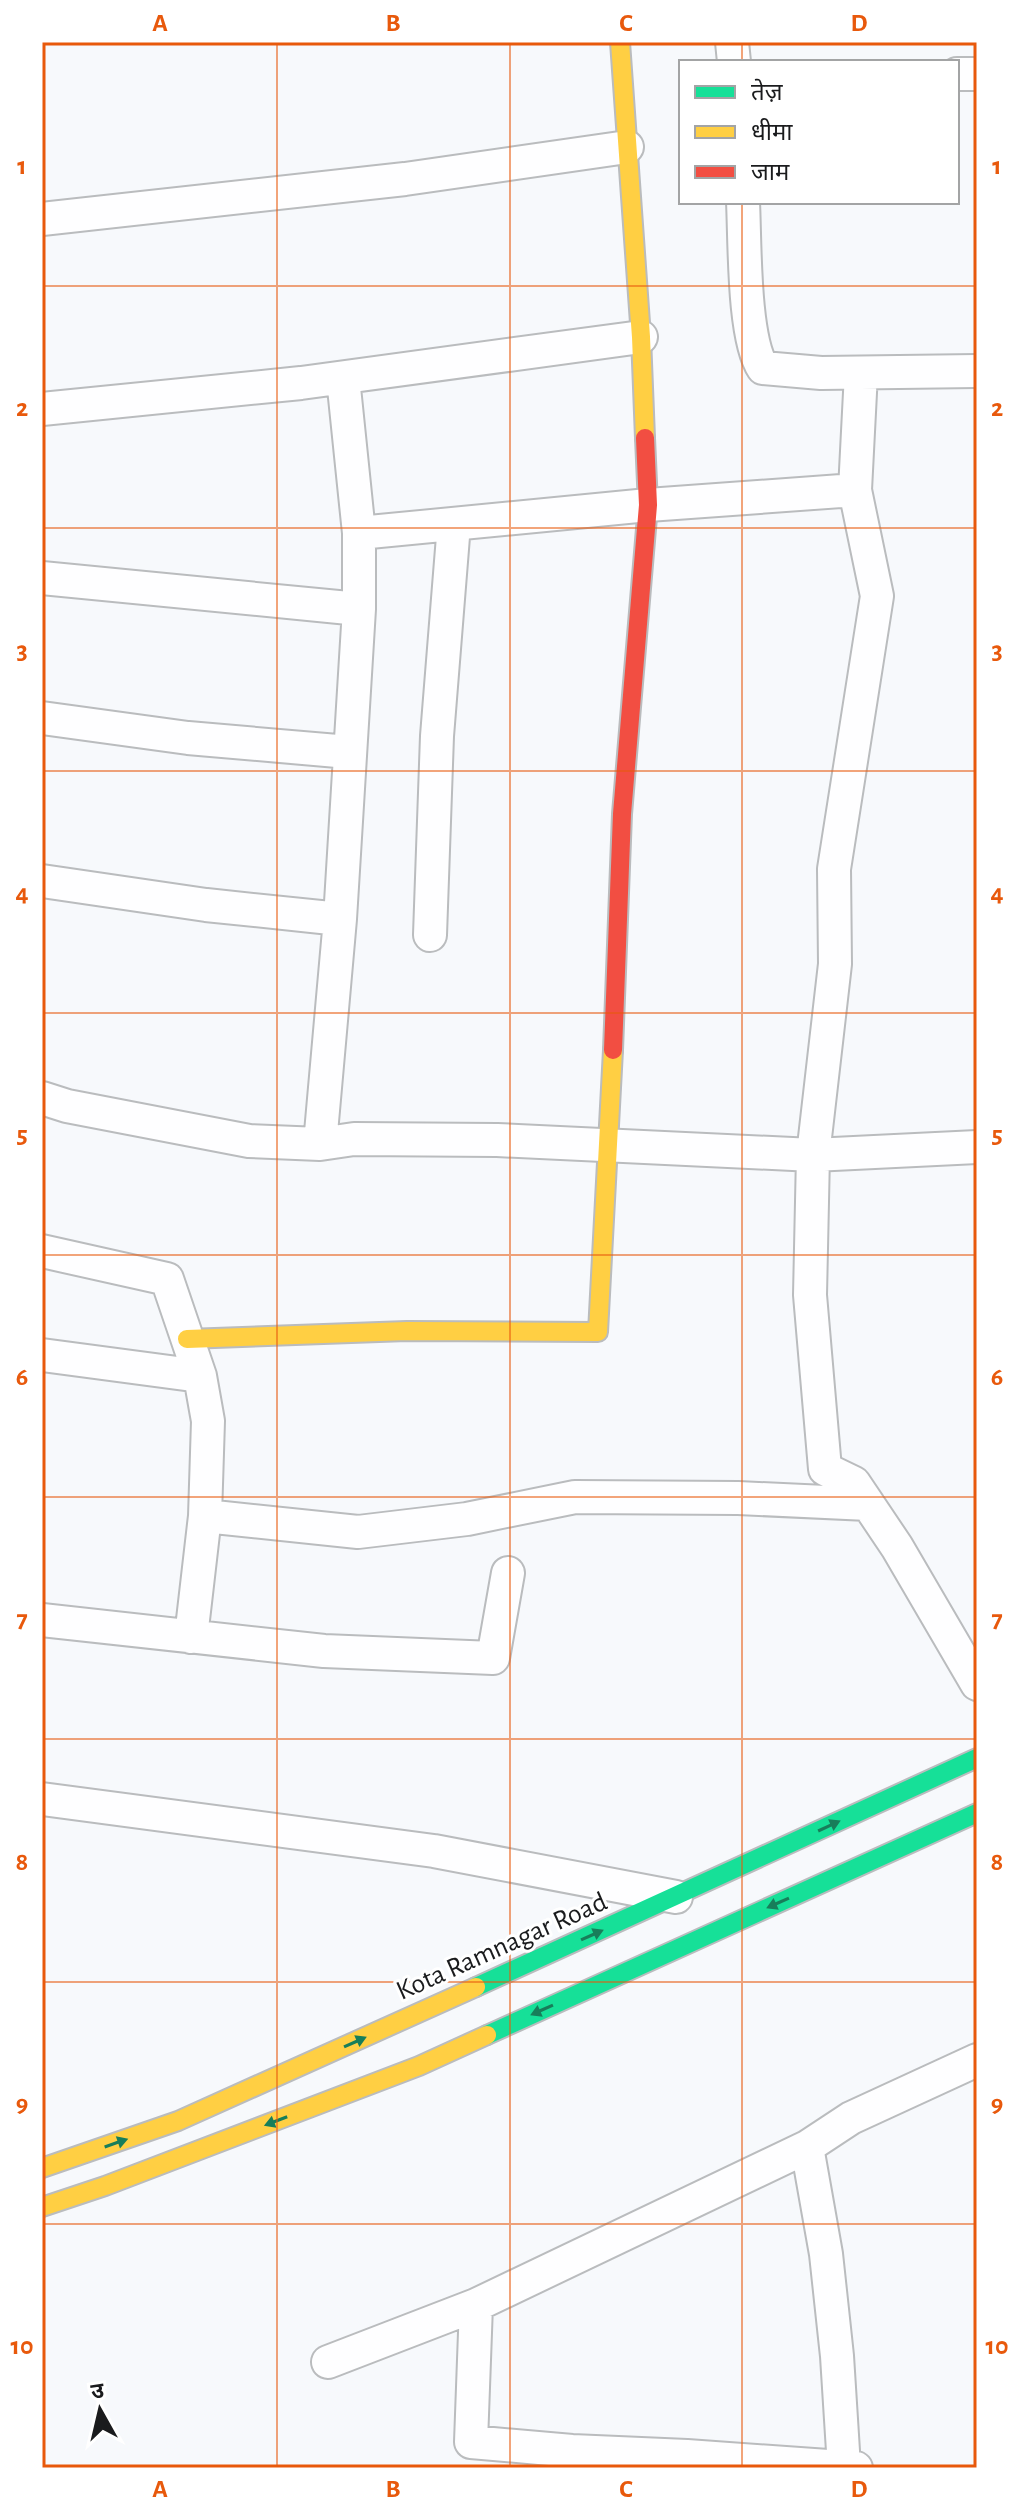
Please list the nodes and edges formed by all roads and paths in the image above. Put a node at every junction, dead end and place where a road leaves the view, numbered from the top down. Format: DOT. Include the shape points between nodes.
graph roads {
  1 [pos="620,42"];
  2 [pos="627,147"];
  3 [pos="743,204"];
  4 [pos="42,219"];
  5 [pos="641,337"];
  6 [pos="977,371"];
  7 [pos="861,373"];
  8 [pos="343,378"];
  9 [pos="42,409"];
  10 [pos="855,490"];
  11 [pos="648,505"];
  12 [pos="454,524"];
  13 [pos="359,533"];
  14 [pos="42,578"];
  15 [pos="359,609"];
  16 [pos="42,718"];
  17 [pos="349,752"];
  18 [pos="42,881"];
  19 [pos="340,919"];
  20 [pos="430,935"];
  21 [pos="42,1098"];
  22 [pos="320,1144"];
  23 [pos="610,1145"];
  24 [pos="977,1147"];
  25 [pos="813,1155"];
  26 [pos="42,1251"];
  27 [pos="187,1339"];
  28 [pos="42,1355"];
  29 [pos="200,1376"];
  30 [pos="868,1504"];
  31 [pos="205,1516"];
  32 [pos="508,1573"];
  33 [pos="42,1620"];
  34 [pos="191,1637"];
  35 [pos="977,1684"];
  36 [pos="977,1758"];
  37 [pos="42,1799"];
  38 [pos="977,1813"];
  39 [pos="676,1897"];
  40 [pos="977,2060"];
  41 [pos="807,2147"];
  42 [pos="42,2168"];
  43 [pos="42,2207"];
  44 [pos="476,2305"];
  45 [pos="328,2362"];
  46 [pos="844,2467"];
  47 [pos="856,2468"];
  1 -- 2 [label="street"];
  2 -- 4 [label="street" via="405,179"];
  2 -- 5 [label="street"];
  3 -- 7 [label="street" via="750,330 763,368"];
  5 -- 8 [label="street"];
  5 -- 11 [label="street"];
  6 -- 7 [label="street"];
  7 -- 10 [label="street"];
  8 -- 9 [label="street"];
  8 -- 13 [label="street"];
  10 -- 11 [label="street"];
  10 -- 25 [label="street" via="877,596 834,869 835,964"];
  11 -- 12 [label="street"];
  11 -- 23 [label="street" via="622,814"];
  12 -- 13 [label="street"];
  12 -- 20 [label="street" via="437,736"];
  13 -- 15 [label="street"];
  14 -- 15 [label="street"];
  15 -- 17 [label="street"];
  16 -- 17 [label="street"];
  17 -- 19 [label="street"];
  18 -- 19 [label="street"];
  19 -- 22 [label="street"];
  21 -- 22 [label="street" via="249,1141"];
  22 -- 23 [label="street" via="354,1139"];
  23 -- 25 [label="street"];
  23 -- 27 [label="street" via="598,1332 407,1331"];
  24 -- 25 [label="street"];
  25 -- 30 [label="street" via="810,1295 825,1469 854,1483"];
  26 -- 27 [label="street" via="167,1279"];
  27 -- 29 [label="street"];
  28 -- 29 [label="street"];
  29 -- 31 [label="street" via="208,1421"];
  30 -- 31 [label="street" via="575,1497 467,1519 358,1532"];
  30 -- 35 [label="street"];
  31 -- 34 [label="street"];
  32 -- 34 [label="street" via="493,1658 324,1651"];
  33 -- 34 [label="street"];
  39 -- 36 [label="street, Kota Ramnagar Road, one-way"];
  37 -- 39 [label="street" via="434,1851"];
  38 -- 43 [label="street, one-way" via="419,2066"];
  42 -- 39 [label="street, Kota Ramnagar Road, one-way" via="178,2121"];
  40 -- 41 [label="street" via="851,2118"];
  41 -- 44 [label="street"];
  41 -- 46 [label="street" via="826,2254"];
  44 -- 45 [label="street"];
  44 -- 46 [label="street" via="471,2442"];
  46 -- 47 [label="street"];
}
